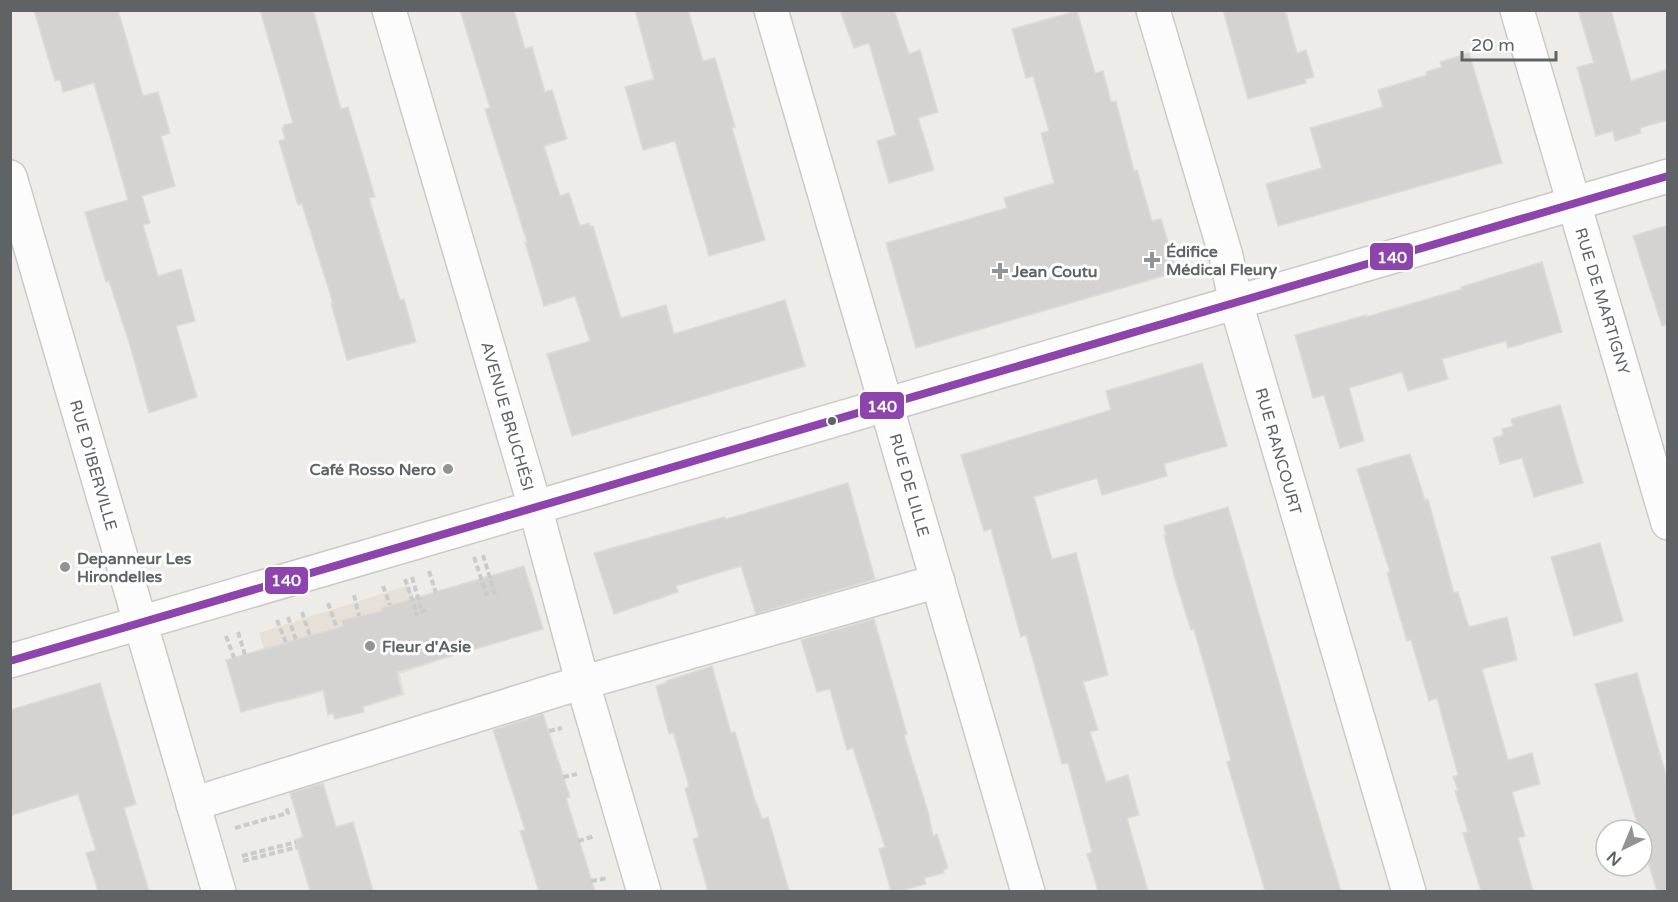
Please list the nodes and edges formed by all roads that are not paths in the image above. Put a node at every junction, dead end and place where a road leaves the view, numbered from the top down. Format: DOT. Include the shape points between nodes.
graph roads {
  1 [pos="389,10"];
  2 [pos="771,10"];
  3 [pos="1153,10"];
  4 [pos="1517,10"];
  5 [pos="1668,176"];
  6 [pos="10,177"];
  7 [pos="1574,204"];
  8 [pos="1236,303"];
  9 [pos="886,406"];
  10 [pos="535,507"];
  11 [pos="1668,523"];
  12 [pos="938,581"];
  13 [pos="141,623"];
  14 [pos="10,662"];
  15 [pos="583,684"];
  16 [pos="193,804"];
  17 [pos="219,891"];
  18 [pos="644,891"];
  19 [pos="1028,891"];
  20 [pos="1409,891"];
  1 -- 10 [label="street, AVENUE BRUCHÉSI"];
  2 -- 9 [label="street, RUE DE LILLE"];
  3 -- 8 [label="street, RUE RANCOURT" via="1226,256"];
  4 -- 7 [label="street, RUE DE MARTIGNY"];
  5 -- 7 [label="street"];
  6 -- 13 [label="street, RUE D'IBERVILLE"];
  7 -- 8 [label="street"];
  7 -- 11 [label="street, RUE DE MARTIGNY"];
  8 -- 9 [label="street"];
  8 -- 20 [label="street, RUE RANCOURT"];
  9 -- 10 [label="street"];
  9 -- 12 [label="street, RUE DE LILLE"];
  10 -- 13 [label="street"];
  10 -- 15 [label="street, AVENUE BRUCHÉSI"];
  12 -- 15 [label="street"];
  12 -- 19 [label="street, RUE DE LILLE"];
  13 -- 14 [label="street"];
  13 -- 16 [label="street, RUE D'IBERVILLE"];
  15 -- 16 [label="street"];
  15 -- 18 [label="street, AVENUE BRUCHÉSI"];
  16 -- 17 [label="street, RUE D'IBERVILLE"];
}
